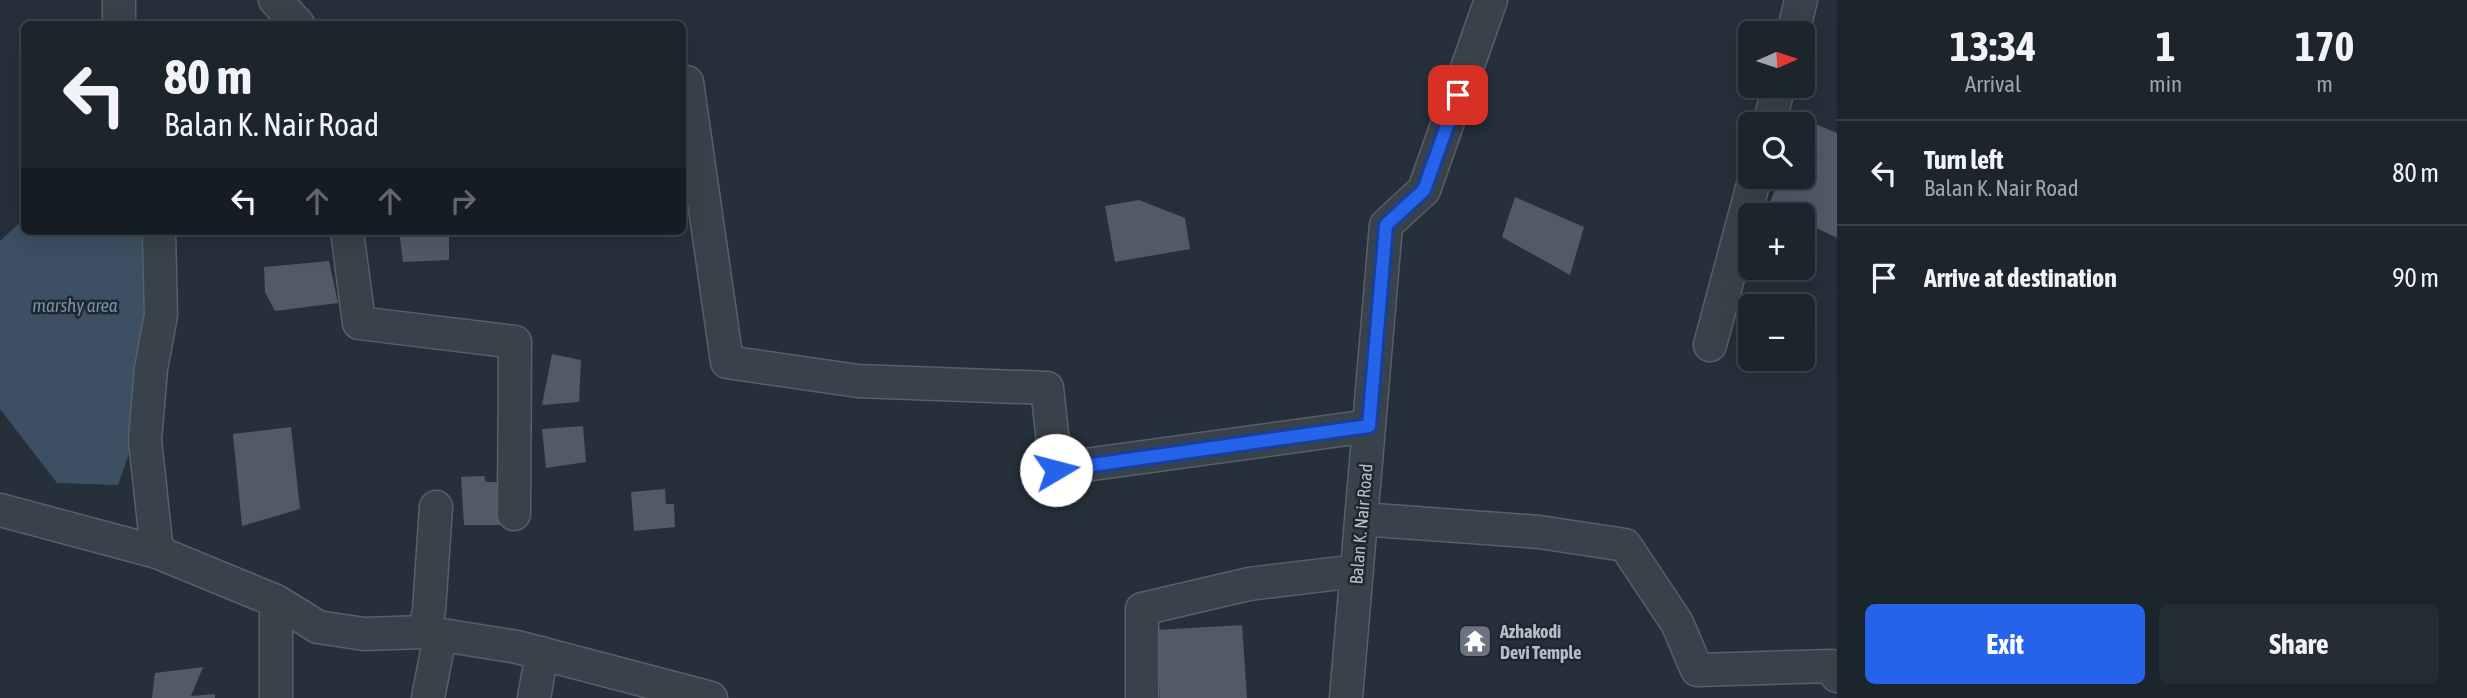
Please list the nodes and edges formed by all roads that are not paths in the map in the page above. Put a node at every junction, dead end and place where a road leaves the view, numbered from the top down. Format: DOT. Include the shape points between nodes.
graph roads {
  1 [pos="119,0"];
  2 [pos="275,0"];
  3 [pos="1491,0"];
  4 [pos="1801,0"];
  5 [pos="119,21"];
  6 [pos="295,21"];
  7 [pos="1796,21"];
  8 [pos="687,82"];
  9 [pos="1752,189"];
  10 [pos="159,235"];
  11 [pos="348,235"];
  12 [pos="1710,345"];
  13 [pos="1369,426"];
  14 [pos="436,507"];
  15 [pos="0,510"];
  16 [pos="514,514"];
  17 [pos="1361,519"];
  18 [pos="157,552"];
  19 [pos="1357,571"];
  20 [pos="276,601"];
  21 [pos="432,634"];
  22 [pos="542,653"];
  23 [pos="1837,676"];
  24 [pos="275,698"];
  25 [pos="428,698"];
  26 [pos="534,698"];
  27 [pos="710,698"];
  28 [pos="1142,698"];
  29 [pos="1346,698"];
  1 -- 5 [label="street"];
  2 -- 6 [label="street"];
  3 -- 13 [label="street, Balan K. Nair Road" via="1424,190 1386,225"];
  4 -- 7 [label="street"];
  8 -- 13 [label="street" via="727,362 858,381 1047,388 1056,470"];
  9 -- 12 [label="street"];
  10 -- 18 [label="street" via="161,315 145,440"];
  11 -- 16 [label="street" via="359,323 515,342"];
  13 -- 17 [label="street, Balan K. Nair Road"];
  14 -- 21 [label="street" via="429,611"];
  15 -- 18 [label="street"];
  17 -- 19 [label="street, Balan K. Nair Road"];
  17 -- 23 [label="street" via="1539,533 1625,545 1677,623 1697,670 1832,666"];
  18 -- 20 [label="street"];
  19 -- 28 [label="street" via="1249,584 1142,609"];
  19 -- 29 [label="street, Balan K. Nair Road"];
  20 -- 21 [label="street" via="318,627 364,634"];
  20 -- 24 [label="street"];
  21 -- 22 [label="street"];
  21 -- 25 [label="street"];
  22 -- 26 [label="street"];
  22 -- 27 [label="street"];
}
